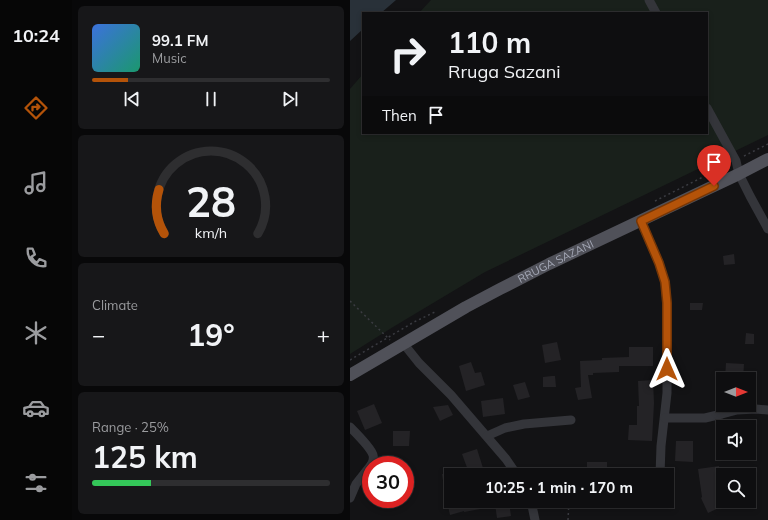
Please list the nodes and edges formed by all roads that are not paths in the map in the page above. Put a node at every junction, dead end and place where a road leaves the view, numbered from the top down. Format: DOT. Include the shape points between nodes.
graph roads {
  1 [pos="649,0"];
  2 [pos="655,12"];
  3 [pos="708,110"];
  4 [pos="768,159"];
  5 [pos="740,174"];
  6 [pos="641,221"];
  7 [pos="768,229"];
  8 [pos="400,345"];
  9 [pos="350,375"];
  10 [pos="768,410"];
  11 [pos="665,418"];
  12 [pos="571,420"];
  13 [pos="350,426"];
  14 [pos="487,436"];
  15 [pos="373,456"];
  16 [pos="512,468"];
  17 [pos="660,468"];
  18 [pos="362,476"];
  19 [pos="350,498"];
  20 [pos="532,508"];
  21 [pos="534,520"];
  1 -- 2 [label="street"];
  3 -- 5 [label="street" via="736,161"];
  4 -- 5 [label="main road, RRUGA SAZANI"];
  5 -- 6 [label="main road, RRUGA SAZANI"];
  5 -- 7 [label="street"];
  6 -- 8 [label="main road, RRUGA SAZANI" via="548,264"];
  6 -- 11 [label="street" via="665,282"];
  8 -- 9 [label="main road, RRUGA SAZANI"];
  8 -- 14 [label="street" via="451,395"];
  10 -- 11 [label="street" via="737,410 706,418"];
  11 -- 17 [label="street"];
  12 -- 14 [label="street" via="524,424 505,428"];
  13 -- 15 [label="street"];
  14 -- 16 [label="street"];
  18 -- 19 [label="street"];
  20 -- 21 [label="street"];
}
